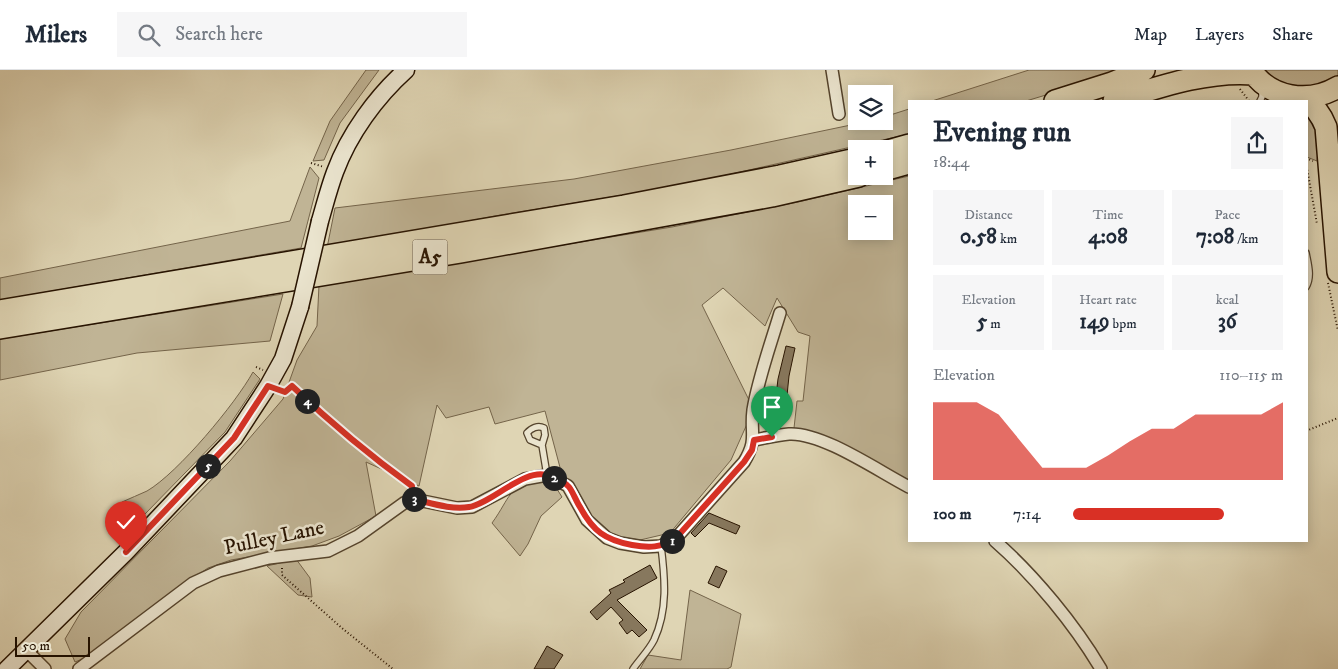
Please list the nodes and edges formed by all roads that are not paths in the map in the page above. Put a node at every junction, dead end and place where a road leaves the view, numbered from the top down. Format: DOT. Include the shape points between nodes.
graph roads {
  1 [pos="406,70"];
  2 [pos="832,70"];
  3 [pos="1144,70"];
  4 [pos="1256,82"];
  5 [pos="1338,87"];
  6 [pos="1294,99"];
  7 [pos="1058,100"];
  8 [pos="1117,100"];
  9 [pos="1308,106"];
  10 [pos="839,114"];
  11 [pos="908,145"];
  12 [pos="893,149"];
  13 [pos="848,161"];
  14 [pos="908,163"];
  15 [pos="893,167"];
  16 [pos="848,179"];
  17 [pos="1308,266"];
  18 [pos="1338,272"];
  19 [pos="1308,284"];
  20 [pos="0,311"];
  21 [pos="780,313"];
  22 [pos="0,328"];
  23 [pos="754,440"];
  24 [pos="542,445"];
  25 [pos="547,475"];
  26 [pos="908,486"];
  27 [pos="996,542"];
  28 [pos="661,546"];
  29 [pos="26,650"];
  30 [pos="7,669"];
  31 [pos="45,669"];
  32 [pos="79,669"];
  33 [pos="634,669"];
  34 [pos="1101,669"];
  1 -- 29 [label="street, bridge" via="390,84 349,143 320,220 300,307 283,359 234,438 126,552"];
  2 -- 10 [label="street"];
  3 -- 7 [label="highway"];
  4 -- 6 [label="highway"];
  4 -- 8 [label="highway" via="1238,72 1184,79"];
  5 -- 6 [label="highway" via="1326,93"];
  9 -- 18 [label="highway" via="1318,111 1326,127"];
  11 -- 12 [label="highway"];
  13 -- 20 [label="highway, A5" via="624,206"];
  14 -- 15 [label="highway"];
  16 -- 22 [label="highway, A5" via="772,196 461,252"];
  17 -- 19 [label="lane"];
  21 -- 23 [label="street" via="753,410"];
  23 -- 26 [label="street" via="790,434 807,436"];
  23 -- 28 [label="street" via="744,462 676,538"];
  24 -- 25 [label="lane"];
  25 -- 28 [label="street" via="568,486 587,520 607,538 644,547"];
  25 -- 32 [label="street, Pulley Lane" via="525,479 472,507 457,508 413,494 358,536 328,551 282,556 219,572 193,583"];
  27 -- 34 [label="street" via="1015,558 1084,640"];
  28 -- 33 [label="lane" via="666,583 662,615 653,640"];
  29 -- 30 [label="street"];
  29 -- 31 [label="street"];
}
